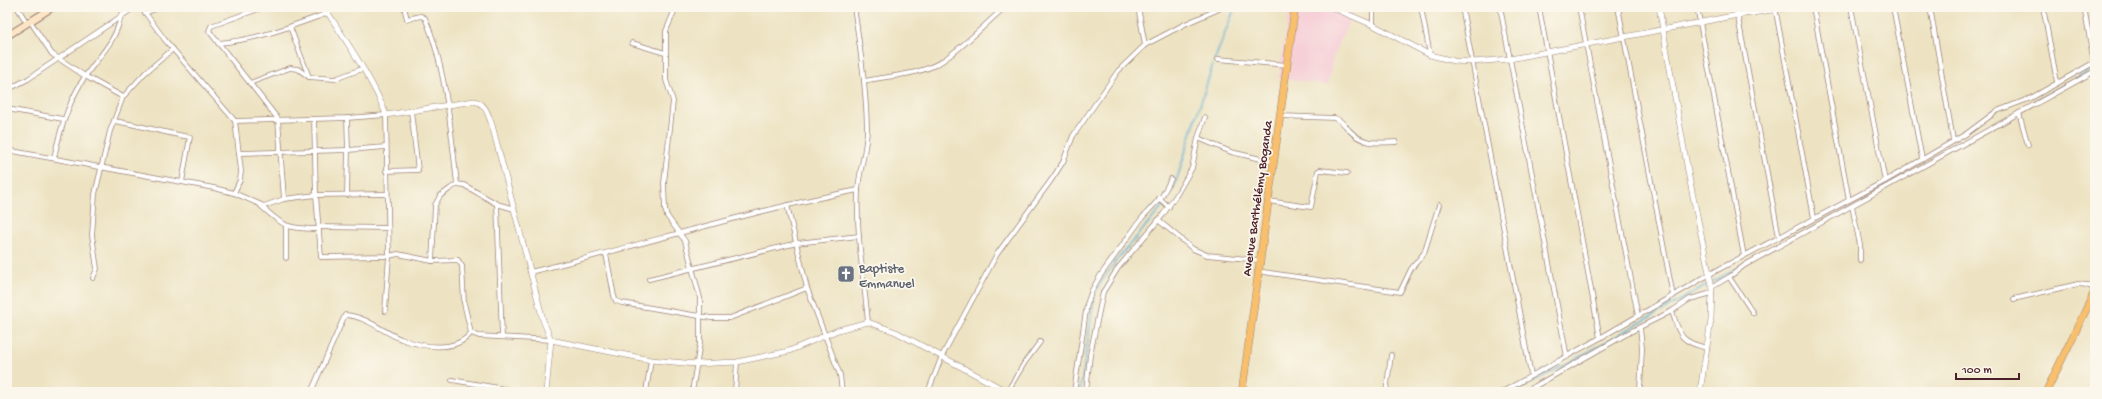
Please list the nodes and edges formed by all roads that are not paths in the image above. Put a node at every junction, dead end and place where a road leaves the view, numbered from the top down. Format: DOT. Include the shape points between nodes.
graph roads {
  1 [pos="17,7"];
  2 [pos="53,7"];
  3 [pos="135,7"];
  4 [pos="141,7"];
  5 [pos="161,7"];
  6 [pos="264,7"];
  7 [pos="324,7"];
  8 [pos="404,7"];
  9 [pos="676,7"];
  10 [pos="854,7"];
  11 [pos="1005,7"];
  12 [pos="1138,7"];
  13 [pos="1294,7"];
  14 [pos="1331,7"];
  15 [pos="1373,7"];
  16 [pos="1421,7"];
  17 [pos="1462,7"];
  18 [pos="1500,7"];
  19 [pos="1539,7"];
  20 [pos="1579,7"];
  21 [pos="1618,7"];
  22 [pos="1659,7"];
  23 [pos="1697,7"];
  24 [pos="1736,7"];
  25 [pos="1793,7"];
  26 [pos="1813,7"];
  27 [pos="1851,7"];
  28 [pos="1893,7"];
  29 [pos="1930,7"];
  30 [pos="2043,7"];
  31 [pos="2084,7"];
  32 [pos="1219,9"];
  33 [pos="1775,9"];
  34 [pos="145,13"];
  35 [pos="328,13"];
  36 [pos="121,15"];
  37 [pos="1738,15"];
  38 [pos="28,22"];
  39 [pos="1700,22"];
  40 [pos="1373,25"];
  41 [pos="290,27"];
  42 [pos="1663,30"];
  43 [pos="7,36"];
  44 [pos="1624,37"];
  45 [pos="218,43"];
  46 [pos="632,43"];
  47 [pos="1145,45"];
  48 [pos="1586,45"];
  49 [pos="173,49"];
  50 [pos="1547,52"];
  51 [pos="665,53"];
  52 [pos="1430,55"];
  53 [pos="59,58"];
  54 [pos="1218,59"];
  55 [pos="1510,59"];
  56 [pos="1472,62"];
  57 [pos="2094,62"];
  58 [pos="1287,65"];
  59 [pos="362,69"];
  60 [pos="2095,71"];
  61 [pos="85,76"];
  62 [pos="309,77"];
  63 [pos="864,82"];
  64 [pos="2057,82"];
  65 [pos="250,83"];
  66 [pos="7,90"];
  67 [pos="123,97"];
  68 [pos="447,104"];
  69 [pos="7,109"];
  70 [pos="412,111"];
  71 [pos="2019,112"];
  72 [pos="386,114"];
  73 [pos="1280,116"];
  74 [pos="1205,117"];
  75 [pos="347,118"];
  76 [pos="63,119"];
  77 [pos="314,119"];
  78 [pos="278,120"];
  79 [pos="114,121"];
  80 [pos="235,121"];
  81 [pos="1198,138"];
  82 [pos="1953,140"];
  83 [pos="1396,142"];
  84 [pos="2028,145"];
  85 [pos="386,147"];
  86 [pos="7,150"];
  87 [pos="348,150"];
  88 [pos="315,152"];
  89 [pos="239,153"];
  90 [pos="282,153"];
  91 [pos="54,158"];
  92 [pos="1922,159"];
  93 [pos="1274,162"];
  94 [pos="100,167"];
  95 [pos="386,171"];
  96 [pos="1347,173"];
  97 [pos="1171,180"];
  98 [pos="1885,181"];
  99 [pos="182,182"];
  100 [pos="457,184"];
  101 [pos="858,190"];
  102 [pos="234,193"];
  103 [pos="386,194"];
  104 [pos="316,195"];
  105 [pos="347,195"];
  106 [pos="1159,198"];
  107 [pos="284,199"];
  108 [pos="1849,200"];
  109 [pos="1267,201"];
  110 [pos="497,204"];
  111 [pos="261,205"];
  112 [pos="787,205"];
  113 [pos="1439,205"];
  114 [pos="1168,206"];
  115 [pos="1852,206"];
  116 [pos="514,209"];
  117 [pos="1814,218"];
  118 [pos="1158,220"];
  119 [pos="286,226"];
  120 [pos="319,228"];
  121 [pos="387,228"];
  122 [pos="680,233"];
  123 [pos="859,236"];
  124 [pos="1779,237"];
  125 [pos="797,243"];
  126 [pos="606,254"];
  127 [pos="389,256"];
  128 [pos="1744,256"];
  129 [pos="286,258"];
  130 [pos="1258,260"];
  131 [pos="1860,260"];
  132 [pos="432,261"];
  133 [pos="693,268"];
  134 [pos="1257,271"];
  135 [pos="530,272"];
  136 [pos="1710,275"];
  137 [pos="93,278"];
  138 [pos="649,278"];
  139 [pos="1729,278"];
  140 [pos="1712,287"];
  141 [pos="807,288"];
  142 [pos="2095,290"];
  143 [pos="1712,293"];
  144 [pos="1673,296"];
  145 [pos="2014,300"];
  146 [pos="385,311"];
  147 [pos="1672,311"];
  148 [pos="1753,313"];
  149 [pos="700,315"];
  150 [pos="1638,316"];
  151 [pos="868,322"];
  152 [pos="1640,328"];
  153 [pos="471,333"];
  154 [pos="502,337"];
  155 [pos="826,337"];
  156 [pos="1600,338"];
  157 [pos="551,340"];
  158 [pos="1040,342"];
  159 [pos="1707,348"];
  160 [pos="1391,355"];
  161 [pos="942,356"];
  162 [pos="1566,357"];
  163 [pos="651,360"];
  164 [pos="737,362"];
  165 [pos="696,364"];
  166 [pos="1531,375"];
  167 [pos="452,380"];
  168 [pos="502,391"];
  169 [pos="311,392"];
  170 [pos="522,392"];
  171 [pos="546,392"];
  172 [pos="646,392"];
  173 [pos="692,392"];
  174 [pos="735,392"];
  175 [pos="842,392"];
  176 [pos="928,392"];
  177 [pos="1008,392"];
  178 [pos="1074,392"];
  179 [pos="1086,392"];
  180 [pos="1242,392"];
  181 [pos="1386,392"];
  182 [pos="1502,392"];
  183 [pos="1526,392"];
  184 [pos="1640,392"];
  185 [pos="1700,392"];
  186 [pos="2046,392"];
  1 -- 38 [label="street"];
  2 -- 38 [label="main road"];
  3 -- 36 [label="street"];
  4 -- 34 [label="street"];
  5 -- 34 [label="street"];
  6 -- 45 [label="street" via="211,26 209,31"];
  7 -- 35 [label="street"];
  8 -- 68 [label="street" via="407,19 421,16 425,18 433,35"];
  9 -- 51 [label="street" via="666,31"];
  10 -- 63 [label="street"];
  11 -- 63 [label="street" via="957,50 938,63 912,72"];
  12 -- 47 [label="street"];
  13 -- 58 [label="main road, Avenue Barthélémy Boganda"];
  14 -- 40 [label="street"];
  15 -- 40 [label="street"];
  16 -- 52 [label="street"];
  17 -- 56 [label="street"];
  18 -- 55 [label="street"];
  19 -- 50 [label="street"];
  20 -- 48 [label="street"];
  21 -- 44 [label="street"];
  22 -- 42 [label="street"];
  23 -- 39 [label="street"];
  24 -- 37 [label="street"];
  25 -- 33 [label="street"];
  26 -- 108 [label="street"];
  27 -- 98 [label="street"];
  28 -- 92 [label="street"];
  29 -- 82 [label="street"];
  30 -- 64 [label="street"];
  31 -- 57 [label="street"];
  32 -- 47 [label="street"];
  33 -- 37 [label="street"];
  33 -- 117 [label="street"];
  34 -- 49 [label="street"];
  35 -- 41 [label="street"];
  35 -- 59 [label="street"];
  36 -- 53 [label="street"];
  36 -- 61 [label="street" via="114,38"];
  37 -- 39 [label="street"];
  37 -- 124 [label="street"];
  38 -- 43 [label="main road"];
  38 -- 53 [label="street" via="52,54"];
  39 -- 42 [label="street"];
  39 -- 128 [label="street"];
  40 -- 52 [label="street"];
  41 -- 45 [label="street" via="240,41"];
  41 -- 62 [label="street"];
  42 -- 44 [label="street"];
  42 -- 136 [label="street" via="1689,177"];
  44 -- 48 [label="street"];
  44 -- 144 [label="street"];
  45 -- 65 [label="street"];
  46 -- 51 [label="street"];
  47 -- 161 [label="street" via="1118,71 1073,136 1052,179 997,254"];
  48 -- 50 [label="street"];
  48 -- 150 [label="street"];
  49 -- 67 [label="street" via="145,73"];
  49 -- 80 [label="street"];
  50 -- 55 [label="street"];
  50 -- 156 [label="street"];
  51 -- 122 [label="street" via="666,80 673,101 664,183 665,209 667,216"];
  52 -- 56 [label="street"];
  53 -- 61 [label="street"];
  53 -- 66 [label="street"];
  54 -- 58 [label="street"];
  55 -- 56 [label="street"];
  55 -- 162 [label="street"];
  56 -- 166 [label="street"];
  57 -- 64 [label="street"];
  58 -- 73 [label="main road, Avenue Barthélémy Boganda"];
  59 -- 62 [label="street" via="335,79"];
  59 -- 72 [label="street"];
  60 -- 71 [label="street"];
  61 -- 67 [label="street"];
  61 -- 76 [label="street"];
  62 -- 65 [label="street" via="298,69 290,68"];
  63 -- 101 [label="street" via="867,130"];
  64 -- 82 [label="street" via="2032,98 1997,111 1966,134"];
  65 -- 78 [label="street"];
  67 -- 79 [label="street"];
  68 -- 70 [label="street"];
  68 -- 100 [label="street"];
  68 -- 116 [label="street" via="474,101 484,105 492,125"];
  69 -- 76 [label="street"];
  70 -- 72 [label="street"];
  70 -- 95 [label="street" via="418,170"];
  71 -- 84 [label="street"];
  71 -- 115 [label="street"];
  72 -- 75 [label="street"];
  72 -- 85 [label="street"];
  73 -- 83 [label="street" via="1335,118 1363,141"];
  73 -- 93 [label="main road, Avenue Barthélémy Boganda"];
  74 -- 81 [label="street"];
  75 -- 77 [label="street"];
  75 -- 87 [label="street"];
  76 -- 91 [label="street"];
  77 -- 78 [label="street"];
  77 -- 88 [label="street"];
  78 -- 80 [label="street"];
  78 -- 90 [label="street"];
  79 -- 94 [label="street"];
  79 -- 99 [label="street" via="190,137"];
  80 -- 89 [label="street"];
  81 -- 93 [label="street" via="1231,152"];
  81 -- 114 [label="street" via="1192,168"];
  82 -- 92 [label="street"];
  85 -- 87 [label="street"];
  85 -- 95 [label="street"];
  86 -- 91 [label="street"];
  87 -- 88 [label="street"];
  87 -- 105 [label="street"];
  88 -- 90 [label="street"];
  88 -- 104 [label="street"];
  89 -- 90 [label="street"];
  89 -- 102 [label="street" via="240,180"];
  90 -- 107 [label="street"];
  91 -- 94 [label="street"];
  92 -- 98 [label="street"];
  93 -- 109 [label="main road, Avenue Barthélémy Boganda"];
  94 -- 99 [label="street"];
  94 -- 137 [label="street" via="92,235 97,269"];
  95 -- 103 [label="street"];
  96 -- 109 [label="street" via="1318,171 1311,207"];
  97 -- 106 [label="street"];
  98 -- 108 [label="street"];
  99 -- 102 [label="street"];
  100 -- 110 [label="street" via="468,187"];
  100 -- 132 [label="street" via="440,196 435,205"];
  101 -- 112 [label="street"];
  101 -- 123 [label="street"];
  102 -- 111 [label="street"];
  103 -- 105 [label="street"];
  103 -- 121 [label="street"];
  104 -- 105 [label="street"];
  104 -- 107 [label="street"];
  104 -- 120 [label="street"];
  106 -- 114 [label="street"];
  106 -- 178 [label="street" via="1109,263 1092,290 1087,304"];
  107 -- 111 [label="street"];
  108 -- 117 [label="street"];
  109 -- 130 [label="main road, Avenue Barthélémy Boganda"];
  110 -- 116 [label="street"];
  110 -- 154 [label="street"];
  111 -- 119 [label="street"];
  112 -- 122 [label="street"];
  112 -- 125 [label="street"];
  113 -- 134 [label="street" via="1424,253 1411,269 1400,292"];
  114 -- 118 [label="street"];
  115 -- 131 [label="street" via="1860,245"];
  115 -- 139 [label="street" via="1745,265"];
  116 -- 135 [label="street"];
  117 -- 124 [label="street"];
  118 -- 130 [label="street" via="1193,249 1207,255"];
  118 -- 179 [label="street" via="1118,268 1102,292"];
  119 -- 120 [label="street" via="297,229"];
  119 -- 129 [label="street"];
  120 -- 121 [label="street"];
  120 -- 127 [label="street" via="321,257"];
  121 -- 127 [label="street"];
  122 -- 126 [label="street"];
  122 -- 133 [label="street"];
  123 -- 125 [label="street"];
  123 -- 151 [label="street"];
  124 -- 128 [label="street"];
  125 -- 133 [label="street"];
  125 -- 141 [label="street"];
  126 -- 135 [label="street"];
  126 -- 149 [label="street" via="616,301"];
  127 -- 132 [label="street" via="398,254"];
  127 -- 146 [label="street"];
  128 -- 136 [label="street"];
  130 -- 134 [label="main road, Avenue Barthélémy Boganda"];
  132 -- 153 [label="street" via="461,262 464,303"];
  133 -- 138 [label="street"];
  133 -- 149 [label="street" via="700,298"];
  134 -- 180 [label="main road, Avenue Barthélémy Boganda"];
  135 -- 157 [label="street"];
  136 -- 140 [label="street"];
  136 -- 144 [label="street"];
  139 -- 140 [label="street"];
  139 -- 148 [label="street"];
  140 -- 143 [label="street"];
  141 -- 149 [label="street" via="730,318"];
  141 -- 155 [label="street"];
  142 -- 145 [label="street" via="2087,285 2078,284"];
  142 -- 186 [label="main road"];
  143 -- 147 [label="street" via="1690,299"];
  143 -- 159 [label="street"];
  144 -- 150 [label="street"];
  147 -- 152 [label="street"];
  147 -- 159 [label="street" via="1682,338 1686,342"];
  149 -- 165 [label="street" via="700,343"];
  150 -- 156 [label="street"];
  151 -- 155 [label="street" via="838,330"];
  151 -- 161 [label="street" via="896,332"];
  152 -- 183 [label="street"];
  152 -- 184 [label="street"];
  153 -- 154 [label="street"];
  153 -- 169 [label="street" via="460,343 431,345 402,339 382,328 345,315"];
  154 -- 157 [label="street"];
  155 -- 164 [label="street" via="788,351"];
  155 -- 175 [label="street" via="840,375"];
  156 -- 162 [label="street"];
  157 -- 163 [label="street"];
  157 -- 171 [label="street"];
  158 -- 177 [label="street"];
  159 -- 185 [label="street"];
  160 -- 181 [label="street"];
  161 -- 176 [label="street"];
  161 -- 177 [label="street"];
  162 -- 166 [label="street"];
  163 -- 165 [label="street"];
  163 -- 172 [label="street"];
  164 -- 165 [label="street"];
  164 -- 174 [label="street"];
  165 -- 173 [label="street"];
  166 -- 182 [label="street"];
  167 -- 168 [label="street"];
  168 -- 170 [label="street"];
}
